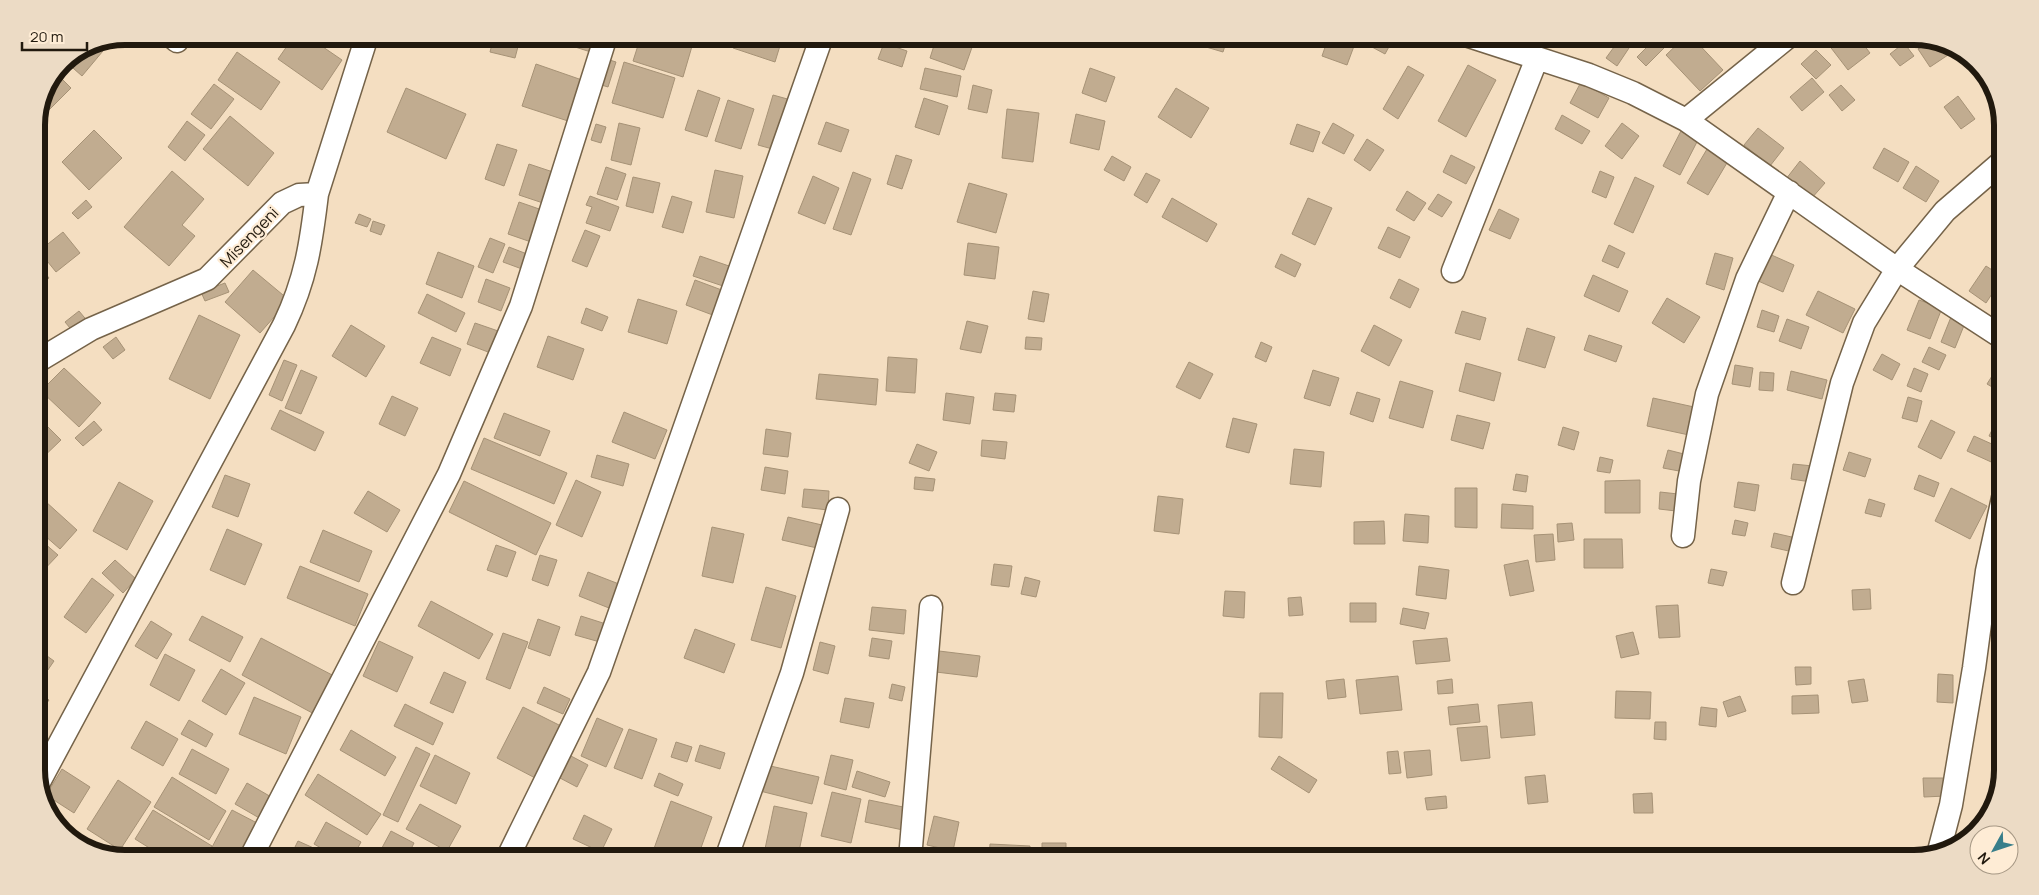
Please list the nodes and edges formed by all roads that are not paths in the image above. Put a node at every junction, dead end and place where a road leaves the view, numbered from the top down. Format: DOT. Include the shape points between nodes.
graph roads {
  1 [pos="364,45"];
  2 [pos="603,45"];
  3 [pos="819,45"];
  4 [pos="1497,45"];
  5 [pos="1778,45"];
  6 [pos="1537,58"];
  7 [pos="1686,120"];
  8 [pos="1994,168"];
  9 [pos="1789,192"];
  10 [pos="317,194"];
  11 [pos="1898,269"];
  12 [pos="1453,271"];
  13 [pos="1994,332"];
  14 [pos="45,357"];
  15 [pos="838,509"];
  16 [pos="1683,536"];
  17 [pos="1994,539"];
  18 [pos="1793,582"];
  19 [pos="932,607"];
  20 [pos="45,771"];
  21 [pos="1940,845"];
  22 [pos="255,850"];
  23 [pos="511,850"];
  24 [pos="729,850"];
  25 [pos="911,850"];
  1 -- 10 [label="street"];
  2 -- 22 [label="street" via="521,306 450,474"];
  3 -- 23 [label="street" via="599,672"];
  4 -- 6 [label="street"];
  5 -- 7 [label="street"];
  6 -- 7 [label="street" via="1633,92"];
  6 -- 12 [label="street"];
  7 -- 9 [label="street"];
  8 -- 11 [label="street" via="1945,211"];
  9 -- 11 [label="street"];
  9 -- 16 [label="street" via="1748,279 1707,394 1689,481"];
  10 -- 14 [label="street, Misengeni" via="299,194 282,203 207,279 91,329"];
  10 -- 20 [label="street" via="299,294"];
  11 -- 13 [label="street"];
  11 -- 18 [label="street" via="1864,323 1842,383"];
  15 -- 24 [label="street" via="792,673"];
  17 -- 21 [label="street" via="1951,805"];
  19 -- 25 [label="street"];
}
